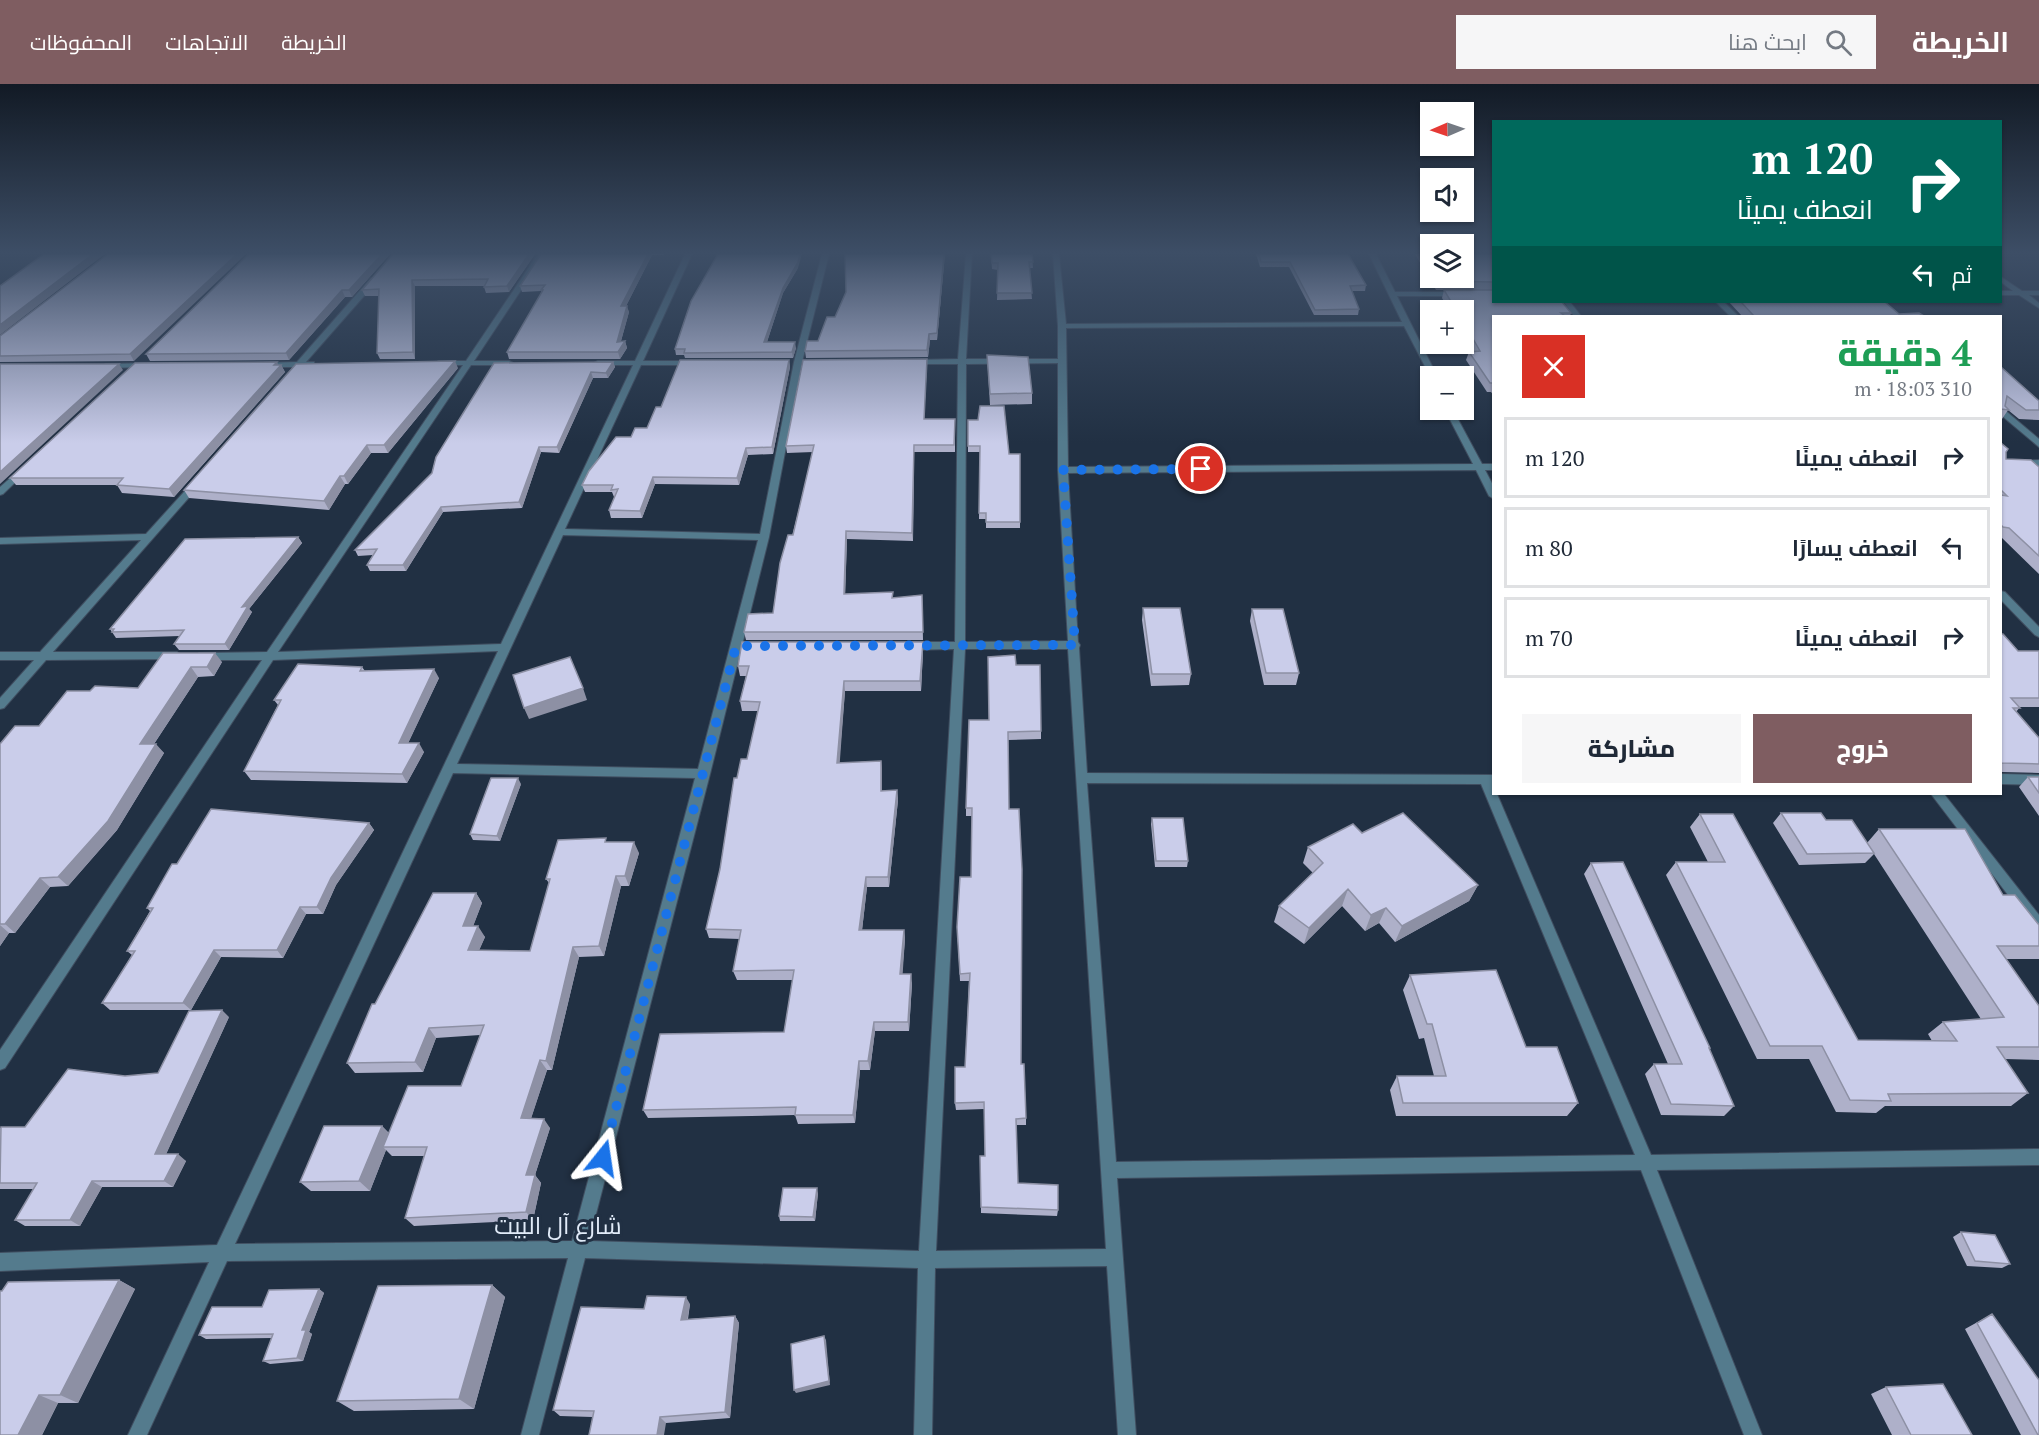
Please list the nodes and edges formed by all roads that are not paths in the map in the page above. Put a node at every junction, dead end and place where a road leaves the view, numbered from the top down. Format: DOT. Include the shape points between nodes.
graph roads {
  1 [pos="341,317"];
  2 [pos="500,317"];
  3 [pos="660,317"];
  4 [pos="810,317"];
  5 [pos="965,317"];
  6 [pos="1061,317"];
  7 [pos="1404,317"];
  8 [pos="1407,324"];
  9 [pos="1062,326"];
  10 [pos="146,357"];
  11 [pos="1062,361"];
  12 [pos="706,362"];
  13 [pos="903,362"];
  14 [pos="962,362"];
  15 [pos="424,363"];
  16 [pos="469,363"];
  17 [pos="514,363"];
  18 [pos="593,363"];
  19 [pos="638,363"];
  20 [pos="300,364"];
  21 [pos="322,364"];
  22 [pos="137,365"];
  23 [pos="161,365"];
  24 [pos="254,365"];
  25 [pos="92,366"];
  26 [pos="1428,366"];
  27 [pos="129,373"];
  28 [pos="292,373"];
  29 [pos="2002,411"];
  30 [pos="1454,420"];
  31 [pos="2039,444"];
  32 [pos="34,460"];
  33 [pos="2039,463"];
  34 [pos="2002,464"];
  35 [pos="1478,467"];
  36 [pos="1492,467"];
  37 [pos="1063,470"];
  38 [pos="202,477"];
  39 [pos="0,492"];
  40 [pos="1492,492"];
  41 [pos="558,532"];
  42 [pos="149,537"];
  43 [pos="764,537"];
  44 [pos="0,541"];
  45 [pos="2002,595"];
  46 [pos="2039,633"];
  47 [pos="960,645"];
  48 [pos="1075,645"];
  49 [pos="901,646"];
  50 [pos="505,647"];
  51 [pos="0,656"];
  52 [pos="270,656"];
  53 [pos="44,657"];
  54 [pos="0,705"];
  55 [pos="448,768"];
  56 [pos="704,774"];
  57 [pos="1081,778"];
  58 [pos="1490,779"];
  59 [pos="2002,779"];
  60 [pos="2039,780"];
  61 [pos="1497,795"];
  62 [pos="1938,795"];
  63 [pos="2039,925"];
  64 [pos="0,1063"];
  65 [pos="2039,1157"];
  66 [pos="1646,1162"];
  67 [pos="1109,1170"];
  68 [pos="579,1248"];
  69 [pos="220,1253"];
  70 [pos="1115,1257"];
  71 [pos="927,1260"];
  72 [pos="0,1262"];
  73 [pos="137,1435"];
  74 [pos="530,1435"];
  75 [pos="923,1435"];
  76 [pos="1127,1435"];
  77 [pos="1753,1435"];
  1 -- 20 [label="street"];
  2 -- 16 [label="street"];
  3 -- 19 [label="street"];
  4 -- 43 [label="street"];
  5 -- 14 [label="street"];
  6 -- 9 [label="street"];
  7 -- 8 [label="street"];
  8 -- 9 [label="street"];
  8 -- 26 [label="street"];
  9 -- 11 [label="street"];
  10 -- 22 [label="street"];
  11 -- 14 [label="street"];
  11 -- 37 [label="street"];
  12 -- 19 [label="street"];
  13 -- 14 [label="street"];
  14 -- 47 [label="street"];
  15 -- 16 [label="street"];
  16 -- 17 [label="street"];
  16 -- 52 [label="street"];
  18 -- 19 [label="street"];
  19 -- 41 [label="street"];
  20 -- 21 [label="street"];
  20 -- 24 [label="street"];
  20 -- 28 [label="street"];
  22 -- 23 [label="street"];
  22 -- 25 [label="street"];
  22 -- 27 [label="street"];
  29 -- 31 [label="street"];
  30 -- 35 [label="street"];
  32 -- 39 [label="street"];
  33 -- 34 [label="street"];
  35 -- 36 [label="street"];
  35 -- 37 [label="street"];
  35 -- 40 [label="street"];
  37 -- 48 [label="street"];
  38 -- 42 [label="street"];
  41 -- 43 [label="street"];
  41 -- 50 [label="street"];
  42 -- 44 [label="street"];
  42 -- 53 [label="street"];
  43 -- 56 [label="street" via="742,646"];
  45 -- 46 [label="street"];
  47 -- 48 [label="street"];
  47 -- 49 [label="street"];
  47 -- 71 [label="street"];
  48 -- 57 [label="street"];
  50 -- 52 [label="street"];
  50 -- 55 [label="street"];
  51 -- 53 [label="street"];
  52 -- 53 [label="street"];
  52 -- 64 [label="street"];
  53 -- 54 [label="street"];
  55 -- 56 [label="street"];
  55 -- 69 [label="street"];
  56 -- 68 [label="street"];
  57 -- 58 [label="street"];
  57 -- 67 [label="street"];
  59 -- 60 [label="street"];
  61 -- 66 [label="street"];
  62 -- 63 [label="street"];
  65 -- 66 [label="street"];
  66 -- 67 [label="street"];
  66 -- 77 [label="street"];
  67 -- 70 [label="street"];
  68 -- 69 [label="street, شارع آل البيت"];
  68 -- 71 [label="street, شارع آل البيت"];
  68 -- 74 [label="street"];
  69 -- 72 [label="street, شارع آل البيت"];
  69 -- 73 [label="street"];
  70 -- 71 [label="street, شارع آل البيت"];
  70 -- 76 [label="street"];
  71 -- 75 [label="street"];
}
